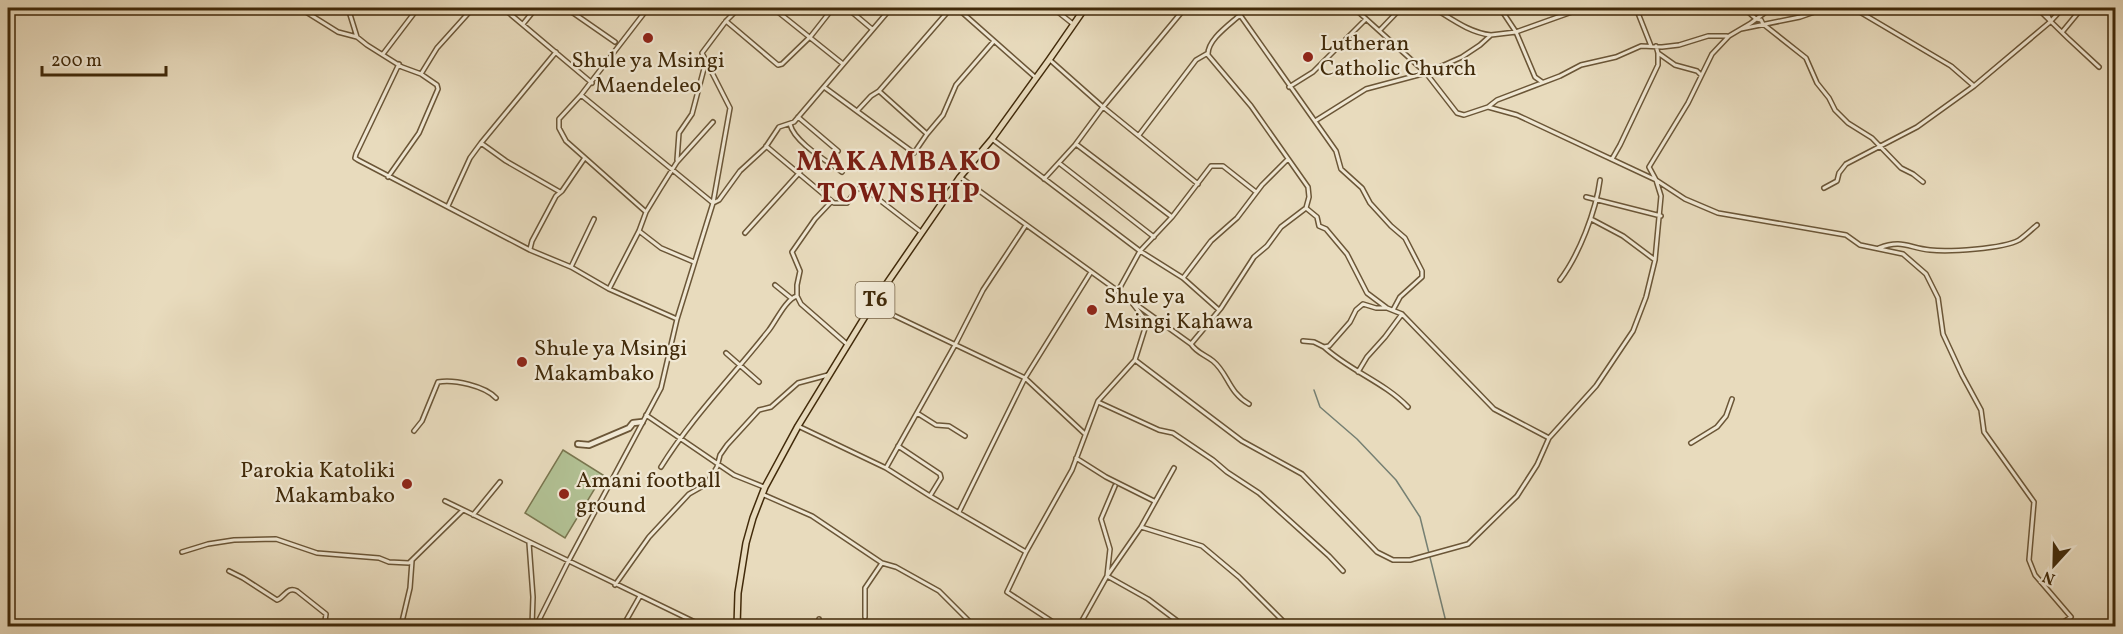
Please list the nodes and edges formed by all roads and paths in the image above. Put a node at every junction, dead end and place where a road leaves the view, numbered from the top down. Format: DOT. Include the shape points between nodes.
graph roads {
  1 [pos="348,8"];
  2 [pos="418,8"];
  3 [pos="473,8"];
  4 [pos="503,8"];
  5 [pos="536,8"];
  6 [pos="566,8"];
  7 [pos="648,8"];
  8 [pos="739,8"];
  9 [pos="773,8"];
  10 [pos="833,8"];
  11 [pos="847,8"];
  12 [pos="891,8"];
  13 [pos="951,8"];
  14 [pos="957,8"];
  15 [pos="1053,8"];
  16 [pos="1084,8"];
  17 [pos="1185,8"];
  18 [pos="1232,8"];
  19 [pos="1354,8"];
  20 [pos="1401,8"];
  21 [pos="1500,8"];
  22 [pos="1566,8"];
  23 [pos="1583,8"];
  24 [pos="1636,8"];
  25 [pos="1744,8"];
  26 [pos="1771,8"];
  27 [pos="1826,8"];
  28 [pos="1853,8"];
  29 [pos="2037,8"];
  30 [pos="2045,8"];
  31 [pos="2063,8"];
  32 [pos="2082,8"];
  33 [pos="306,12"];
  34 [pos="1440,12"];
  35 [pos="1568,12"];
  36 [pos="1240,15"];
  37 [pos="1756,19"];
  38 [pos="1366,20"];
  39 [pos="726,21"];
  40 [pos="2050,22"];
  41 [pos="523,24"];
  42 [pos="1073,24"];
  43 [pos="1763,24"];
  44 [pos="872,29"];
  45 [pos="1739,29"];
  46 [pos="1380,31"];
  47 [pos="2063,31"];
  48 [pos="1515,32"];
  49 [pos="1491,35"];
  50 [pos="811,36"];
  51 [pos="1729,36"];
  52 [pos="357,37"];
  53 [pos="994,41"];
  54 [pos="615,42"];
  55 [pos="1651,46"];
  56 [pos="1656,46"];
  57 [pos="556,52"];
  58 [pos="1208,53"];
  59 [pos="1658,53"];
  60 [pos="383,54"];
  61 [pos="1049,60"];
  62 [pos="706,61"];
  63 [pos="399,64"];
  64 [pos="843,64"];
  65 [pos="2099,67"];
  66 [pos="1426,73"];
  67 [pos="421,74"];
  68 [pos="1701,75"];
  69 [pos="1035,76"];
  70 [pos="1542,82"];
  71 [pos="592,83"];
  72 [pos="1974,86"];
  73 [pos="824,87"];
  74 [pos="1289,87"];
  75 [pos="879,91"];
  76 [pos="581,95"];
  77 [pos="1103,107"];
  78 [pos="1488,107"];
  79 [pos="858,110"];
  80 [pos="798,117"];
  81 [pos="712,122"];
  82 [pos="1315,122"];
  83 [pos="790,124"];
  84 [pos="927,134"];
  85 [pos="1139,135"];
  86 [pos="992,139"];
  87 [pos="481,143"];
  88 [pos="1076,144"];
  89 [pos="766,146"];
  90 [pos="1879,146"];
  91 [pos="838,151"];
  92 [pos="584,159"];
  93 [pos="1288,159"];
  94 [pos="1612,159"];
  95 [pos="677,162"];
  96 [pos="1059,163"];
  97 [pos="672,171"];
  98 [pos="800,172"];
  99 [pos="842,172"];
  100 [pos="388,177"];
  101 [pos="960,177"];
  102 [pos="1044,179"];
  103 [pos="1600,180"];
  104 [pos="1656,180"];
  105 [pos="1923,182"];
  106 [pos="1198,184"];
  107 [pos="1824,188"];
  108 [pos="560,192"];
  109 [pos="1256,192"];
  110 [pos="1586,196"];
  111 [pos="1597,199"];
  112 [pos="832,201"];
  113 [pos="713,203"];
  114 [pos="448,206"];
  115 [pos="1306,207"];
  116 [pos="646,212"];
  117 [pos="1661,216"];
  118 [pos="1172,218"];
  119 [pos="594,219"];
  120 [pos="1590,219"];
  121 [pos="1026,225"];
  122 [pos="2037,225"];
  123 [pos="639,231"];
  124 [pos="922,232"];
  125 [pos="745,233"];
  126 [pos="1154,237"];
  127 [pos="1877,249"];
  128 [pos="530,250"];
  129 [pos="1140,251"];
  130 [pos="1655,260"];
  131 [pos="694,262"];
  132 [pos="571,267"];
  133 [pos="1091,272"];
  134 [pos="1183,278"];
  135 [pos="1560,280"];
  136 [pos="774,285"];
  137 [pos="609,289"];
  138 [pos="1118,291"];
  139 [pos="797,296"];
  140 [pos="791,298"];
  141 [pos="1129,299"];
  142 [pos="872,305"];
  143 [pos="1387,308"];
  144 [pos="1219,310"];
  145 [pos="1392,310"];
  146 [pos="1402,314"];
  147 [pos="677,319"];
  148 [pos="1303,340"];
  149 [pos="1191,344"];
  150 [pos="848,345"];
  151 [pos="955,345"];
  152 [pos="1324,347"];
  153 [pos="726,353"];
  154 [pos="1135,360"];
  155 [pos="739,364"];
  156 [pos="1358,372"];
  157 [pos="829,375"];
  158 [pos="1025,378"];
  159 [pos="759,382"];
  160 [pos="496,398"];
  161 [pos="1732,399"];
  162 [pos="1098,401"];
  163 [pos="1250,404"];
  164 [pos="1408,407"];
  165 [pos="917,413"];
  166 [pos="646,415"];
  167 [pos="642,422"];
  168 [pos="798,426"];
  169 [pos="414,431"];
  170 [pos="1085,434"];
  171 [pos="964,436"];
  172 [pos="1549,438"];
  173 [pos="680,439"];
  174 [pos="1691,443"];
  175 [pos="578,444"];
  176 [pos="898,446"];
  177 [pos="1076,458"];
  178 [pos="717,464"];
  179 [pos="661,467"];
  180 [pos="886,468"];
  181 [pos="1174,468"];
  182 [pos="500,482"];
  183 [pos="1115,486"];
  184 [pos="765,487"];
  185 [pos="762,494"];
  186 [pos="930,496"];
  187 [pos="445,501"];
  188 [pos="1154,501"];
  189 [pos="463,510"];
  190 [pos="959,512"];
  191 [pos="474,515"];
  192 [pos="1141,527"];
  193 [pos="529,543"];
  194 [pos="182,552"];
  195 [pos="1026,552"];
  196 [pos="412,560"];
  197 [pos="568,562"];
  198 [pos="882,563"];
  199 [pos="229,571"];
  200 [pos="1343,571"];
  201 [pos="1107,576"];
  202 [pos="615,585"];
  203 [pos="640,596"];
  204 [pos="866,617"];
  205 [pos="819,620"];
  206 [pos="320,627"];
  207 [pos="400,627"];
  208 [pos="534,627"];
  209 [pos="623,627"];
  210 [pos="703,627"];
  211 [pos="737,627"];
  212 [pos="818,627"];
  213 [pos="974,627"];
  214 [pos="1059,627"];
  215 [pos="1079,627"];
  216 [pos="1184,627"];
  217 [pos="1287,627"];
  218 [pos="2058,627"];
  1 -- 52 [label="street"];
  2 -- 60 [label="street"];
  3 -- 67 [label="street" via="437,48"];
  4 -- 41 [label="street"];
  5 -- 41 [label="street"];
  6 -- 54 [label="street"];
  7 -- 71 [label="street"];
  8 -- 39 [label="street"];
  9 -- 50 [label="street"];
  10 -- 50 [label="street"];
  11 -- 44 [label="street"];
  12 -- 44 [label="street"];
  13 -- 75 [label="street"];
  14 -- 53 [label="street"];
  15 -- 42 [label="street"];
  16 -- 42 [label="highway, T6"];
  17 -- 77 [label="street"];
  18 -- 36 [label="street"];
  19 -- 38 [label="street"];
  20 -- 46 [label="street"];
  21 -- 48 [label="street"];
  22 -- 35 [label="street"];
  23 -- 35 [label="street"];
  24 -- 55 [label="street"];
  25 -- 37 [label="street"];
  26 -- 37 [label="street"];
  27 -- 43 [label="street"];
  28 -- 72 [label="street" via="1937,57"];
  29 -- 40 [label="street"];
  30 -- 40 [label="street"];
  31 -- 40 [label="street"];
  32 -- 47 [label="street"];
  33 -- 52 [label="street" via="338,32"];
  34 -- 49 [label="street" via="1468,28"];
  35 -- 48 [label="street"];
  36 -- 58 [label="street" via="1216,37"];
  36 -- 74 [label="street"];
  37 -- 43 [label="street"];
  37 -- 45 [label="street"];
  38 -- 46 [label="street"];
  38 -- 74 [label="street" via="1314,72"];
  39 -- 50 [label="street" via="778,65"];
  39 -- 62 [label="street" via="702,53"];
  40 -- 47 [label="street"];
  40 -- 72 [label="street"];
  41 -- 57 [label="street"];
  42 -- 61 [label="highway, T6"];
  43 -- 45 [label="street"];
  43 -- 90 [label="street" via="1806,58 1835,110"];
  44 -- 64 [label="street"];
  45 -- 51 [label="street"];
  46 -- 66 [label="street"];
  47 -- 65 [label="street"];
  48 -- 49 [label="street"];
  48 -- 70 [label="street" via="1535,77"];
  49 -- 66 [label="street" via="1462,57"];
  50 -- 64 [label="street"];
  51 -- 56 [label="street"];
  51 -- 68 [label="street" via="1712,54"];
  52 -- 60 [label="street"];
  53 -- 69 [label="street"];
  53 -- 84 [label="street" via="956,85 946,110"];
  55 -- 56 [label="street"];
  55 -- 70 [label="street" via="1581,65"];
  56 -- 59 [label="street"];
  57 -- 71 [label="street"];
  57 -- 87 [label="street"];
  58 -- 85 [label="street" via="1196,60"];
  58 -- 93 [label="street"];
  59 -- 68 [label="street"];
  59 -- 94 [label="street" via="1658,65"];
  60 -- 63 [label="street"];
  61 -- 69 [label="highway, T6"];
  61 -- 77 [label="street"];
  62 -- 95 [label="street" via="692,114 679,134"];
  62 -- 113 [label="street" via="730,108"];
  63 -- 67 [label="street"];
  63 -- 100 [label="street" via="355,158"];
  64 -- 73 [label="street"];
  66 -- 78 [label="street" via="1457,113 1464,115"];
  66 -- 82 [label="street" via="1366,89"];
  67 -- 100 [label="street" via="435,82 438,89 419,133"];
  68 -- 104 [label="street" via="1649,167"];
  69 -- 86 [label="highway, T6"];
  70 -- 78 [label="street"];
  71 -- 76 [label="street"];
  72 -- 90 [label="street" via="1917,127"];
  73 -- 79 [label="street"];
  73 -- 80 [label="street"];
  74 -- 82 [label="street"];
  75 -- 79 [label="street"];
  75 -- 84 [label="street"];
  76 -- 92 [label="street" via="559,119 559,128"];
  76 -- 97 [label="street"];
  77 -- 85 [label="street"];
  77 -- 88 [label="street"];
  78 -- 94 [label="street" via="1517,115"];
  79 -- 84 [label="street" via="914,153"];
  80 -- 83 [label="street"];
  80 -- 91 [label="street"];
  81 -- 95 [label="street"];
  82 -- 145 [label="street" via="1336,151 1341,169 1405,238 1422,271 1422,277"];
  83 -- 89 [label="street" via="780,127"];
  83 -- 99 [label="street" via="805,144"];
  85 -- 106 [label="street"];
  86 -- 101 [label="highway, T6"];
  86 -- 102 [label="street"];
  87 -- 108 [label="street"];
  87 -- 114 [label="street"];
  88 -- 96 [label="street"];
  88 -- 118 [label="street"];
  89 -- 98 [label="street"];
  89 -- 113 [label="street"];
  90 -- 105 [label="street" via="1901,168"];
  90 -- 107 [label="street" via="1846,164 1837,181"];
  92 -- 108 [label="street"];
  92 -- 116 [label="street"];
  93 -- 109 [label="street"];
  93 -- 115 [label="street" via="1308,187"];
  94 -- 104 [label="street"];
  95 -- 97 [label="street"];
  96 -- 102 [label="street"];
  96 -- 126 [label="street"];
  97 -- 113 [label="street"];
  97 -- 116 [label="street"];
  98 -- 112 [label="street"];
  98 -- 125 [label="street"];
  100 -- 114 [label="street"];
  101 -- 121 [label="street"];
  101 -- 124 [label="highway, T6"];
  102 -- 129 [label="street"];
  103 -- 111 [label="street"];
  104 -- 117 [label="street"];
  104 -- 127 [label="street" via="1685,199 1718,213 1846,235 1860,245"];
  106 -- 109 [label="street" via="1211,166 1223,166"];
  106 -- 118 [label="street"];
  108 -- 128 [label="street"];
  109 -- 134 [label="street"];
  110 -- 111 [label="street"];
  111 -- 117 [label="street"];
  111 -- 120 [label="street"];
  112 -- 124 [label="street" via="847,203 856,189 864,188"];
  112 -- 139 [label="street" via="792,252 800,272"];
  113 -- 131 [label="street"];
  114 -- 128 [label="street"];
  115 -- 143 [label="street" via="1347,254 1367,293"];
  115 -- 144 [label="street" via="1254,257"];
  116 -- 123 [label="street"];
  117 -- 130 [label="street"];
  118 -- 126 [label="street"];
  119 -- 132 [label="street"];
  120 -- 130 [label="street" via="1623,236"];
  120 -- 135 [label="street"];
  121 -- 133 [label="street"];
  121 -- 151 [label="street" via="983,290"];
  122 -- 127 [label="street" via="2018,241 1989,247 1927,250 1906,243"];
  123 -- 131 [label="street" via="661,248"];
  123 -- 137 [label="street"];
  124 -- 142 [label="highway, T6"];
  126 -- 129 [label="street"];
  127 -- 218 [label="street" via="1903,254 1926,274 1938,297 1943,334 1981,410 1984,432 2034,502 2029,560 2035,575 2071,617"];
  128 -- 132 [label="street"];
  129 -- 134 [label="street"];
  129 -- 138 [label="street"];
  130 -- 172 [label="street" via="1633,331 1596,386"];
  131 -- 147 [label="street"];
  132 -- 137 [label="street"];
  133 -- 138 [label="street"];
  133 -- 158 [label="street"];
  134 -- 144 [label="street"];
  136 -- 140 [label="street"];
  137 -- 147 [label="street"];
  138 -- 141 [label="street"];
  139 -- 140 [label="street"];
  139 -- 150 [label="street"];
  140 -- 155 [label="street"];
  141 -- 149 [label="street"];
  141 -- 154 [label="street" via="1147,321"];
  142 -- 150 [label="highway, T6"];
  142 -- 151 [label="street"];
  143 -- 145 [label="street"];
  143 -- 152 [label="street" via="1363,304 1329,346"];
  144 -- 149 [label="street"];
  145 -- 146 [label="street"];
  146 -- 156 [label="street"];
  146 -- 172 [label="street" via="1494,409"];
  147 -- 166 [label="street" via="661,388"];
  148 -- 152 [label="street"];
  149 -- 163 [label="street" via="1213,361 1233,391"];
  150 -- 157 [label="highway, T6"];
  151 -- 158 [label="street"];
  151 -- 165 [label="street"];
  152 -- 156 [label="street"];
  153 -- 155 [label="street"];
  154 -- 162 [label="street"];
  154 -- 172 [label="street" via="1242,441 1302,474 1371,547 1393,560 1410,560 1468,544 1516,496"];
  155 -- 159 [label="street"];
  155 -- 173 [label="street"];
  156 -- 164 [label="street" via="1382,385"];
  157 -- 168 [label="highway, T6"];
  157 -- 178 [label="street" via="798,383 771,407 759,410 727,445"];
  158 -- 170 [label="street"];
  158 -- 190 [label="street"];
  160 -- 169 [label="street" via="475,386 438,382"];
  161 -- 174 [label="street" via="1717,427"];
  162 -- 170 [label="street"];
  162 -- 200 [label="street" via="1173,433 1213,460 1259,493"];
  165 -- 171 [label="street"];
  165 -- 176 [label="street"];
  166 -- 167 [label="street"];
  166 -- 173 [label="street"];
  167 -- 175 [label="street" via="589,445"];
  167 -- 197 [label="street"];
  168 -- 180 [label="street"];
  168 -- 184 [label="highway, T6"];
  170 -- 177 [label="street"];
  173 -- 178 [label="street"];
  173 -- 179 [label="street"];
  176 -- 180 [label="street"];
  176 -- 186 [label="street" via="940,474"];
  177 -- 188 [label="street"];
  177 -- 195 [label="street"];
  178 -- 184 [label="street"];
  178 -- 202 [label="street" via="703,486 689,494 649,537"];
  180 -- 186 [label="street"];
  181 -- 188 [label="street"];
  182 -- 191 [label="street"];
  183 -- 201 [label="street" via="1101,519 1110,549"];
  184 -- 185 [label="highway, T6"];
  185 -- 198 [label="street" via="812,516"];
  185 -- 211 [label="highway, T6" via="746,543"];
  186 -- 190 [label="street"];
  187 -- 189 [label="street"];
  188 -- 192 [label="street"];
  189 -- 191 [label="street"];
  189 -- 196 [label="street"];
  190 -- 195 [label="street"];
  191 -- 193 [label="street"];
  192 -- 201 [label="street"];
  192 -- 217 [label="street" via="1202,546 1239,577"];
  193 -- 197 [label="street"];
  193 -- 208 [label="street"];
  194 -- 196 [label="street" via="234,540 276,539 331,556 388,562"];
  195 -- 214 [label="street" via="1007,592"];
  196 -- 207 [label="street"];
  197 -- 202 [label="street"];
  197 -- 208 [label="street"];
  198 -- 204 [label="street" via="866,588"];
  198 -- 213 [label="street" via="939,591"];
  199 -- 206 [label="street" via="277,600 291,590 304,596 326,614"];
  201 -- 215 [label="street"];
  201 -- 216 [label="street" via="1148,599"];
  202 -- 203 [label="street"];
  203 -- 209 [label="street"];
  203 -- 210 [label="street"];
  205 -- 212 [label="street"];
}
